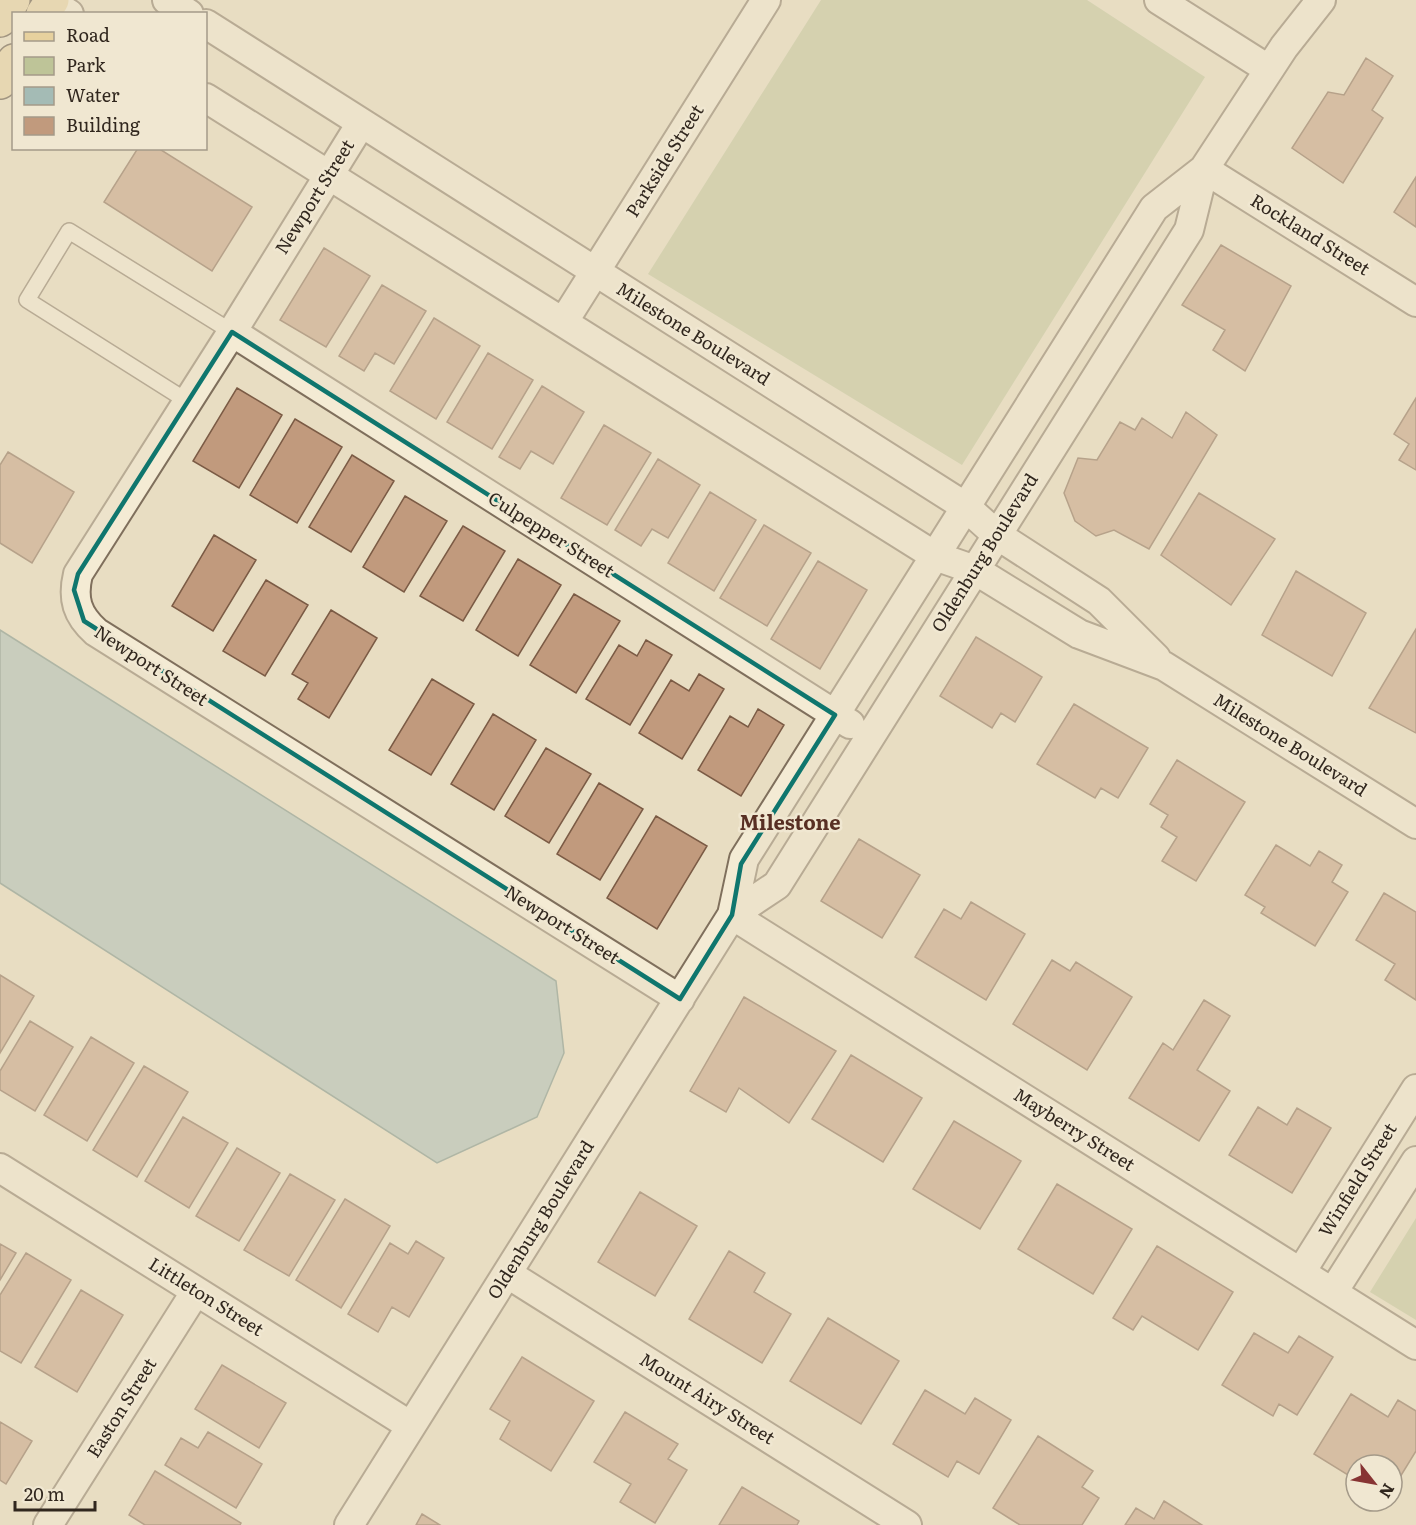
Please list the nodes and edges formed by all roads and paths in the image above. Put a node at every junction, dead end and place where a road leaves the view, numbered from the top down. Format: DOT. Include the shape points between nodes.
graph roads {
  1 [pos="13,0"];
  2 [pos="167,0"];
  3 [pos="766,0"];
  4 [pos="1159,0"];
  5 [pos="1321,0"];
  6 [pos="186,12"];
  7 [pos="0,20"];
  8 [pos="207,25"];
  9 [pos="12,64"];
  10 [pos="1268,69"];
  11 [pos="0,82"];
  12 [pos="207,100"];
  13 [pos="360,125"];
  14 [pos="1204,169"];
  15 [pos="330,174"];
  16 [pos="595,273"];
  17 [pos="1416,302"];
  18 [pos="564,321"];
  19 [pos="232,332"];
  20 [pos="187,401"];
  21 [pos="966,507"];
  22 [pos="997,535"];
  23 [pos="935,556"];
  24 [pos="975,570"];
  25 [pos="1164,666"];
  26 [pos="835,715"];
  27 [pos="870,737"];
  28 [pos="1416,824"];
  29 [pos="732,915"];
  30 [pos="680,999"];
  31 [pos="1416,1089"];
  32 [pos="1416,1161"];
  33 [pos="0,1168"];
  34 [pos="1301,1272"];
  35 [pos="508,1274"];
  36 [pos="196,1291"];
  37 [pos="1333,1292"];
  38 [pos="1416,1345"];
  39 [pos="411,1426"];
  40 [pos="48,1525"];
  41 [pos="349,1525"];
  42 [pos="907,1525"];
  1 -- 7 [label="main road"];
  2 -- 6 [label="street"];
  3 -- 16 [label="street, Parkside Street"];
  4 -- 10 [label="street"];
  5 -- 10 [label="street, Oldenburg Boulevard"];
  8 -- 13 [label="street, Milestone Boulevard"];
  9 -- 11 [label="main road"];
  10 -- 14 [label="street, Oldenburg Boulevard"];
  12 -- 15 [label="street, Milestone Boulevard"];
  13 -- 15 [label="street, Newport Street"];
  13 -- 16 [label="street, Milestone Boulevard"];
  14 -- 17 [label="street, Rockland Street"];
  14 -- 21 [label="street, Oldenburg Boulevard" via="1154,208"];
  14 -- 22 [label="street, Oldenburg Boulevard" via="1189,230"];
  15 -- 18 [label="street, Milestone Boulevard"];
  15 -- 19 [label="street, Newport Street"];
  16 -- 18 [label="street, Parkside Street"];
  16 -- 21 [label="street, Milestone Boulevard"];
  18 -- 23 [label="street, Milestone Boulevard"];
  19 -- 20 [label="street, Newport Street"];
  19 -- 20 [label="lane" via="69,231 27,300"];
  19 -- 26 [label="street, Culpepper Street"];
  20 -- 30 [label="street, Newport Street" via="78,574 75,598 84,621"];
  21 -- 22 [label="street, Milestone Boulevard"];
  21 -- 23 [label="street, Oldenburg Boulevard"];
  22 -- 24 [label="street, Oldenburg Boulevard"];
  22 -- 25 [label="street, Milestone Boulevard" via="1099,601"];
  23 -- 24 [label="street, Milestone Boulevard"];
  23 -- 26 [label="street, Oldenburg Boulevard"];
  24 -- 25 [label="street, Milestone Boulevard" via="1079,634"];
  24 -- 27 [label="street, Oldenburg Boulevard"];
  25 -- 28 [label="street, Milestone Boulevard"];
  26 -- 27 [label="street, Culpepper Street"];
  26 -- 29 [label="street, Oldenburg Boulevard" via="741,864"];
  27 -- 29 [label="street, Oldenburg Boulevard" via="777,885"];
  29 -- 30 [label="street, Oldenburg Boulevard"];
  29 -- 34 [label="street, Mayberry Street"];
  30 -- 35 [label="street, Oldenburg Boulevard"];
  31 -- 34 [label="street, Winfield Street"];
  32 -- 37 [label="street"];
  33 -- 36 [label="street, Littleton Street"];
  34 -- 37 [label="street, Mayberry Street"];
  35 -- 39 [label="street, Oldenburg Boulevard"];
  35 -- 42 [label="street, Mount Airy Street"];
  36 -- 39 [label="street, Littleton Street"];
  36 -- 40 [label="street, Easton Street"];
  37 -- 38 [label="street, Mayberry Street"];
  39 -- 41 [label="street, Oldenburg Boulevard"];
}
